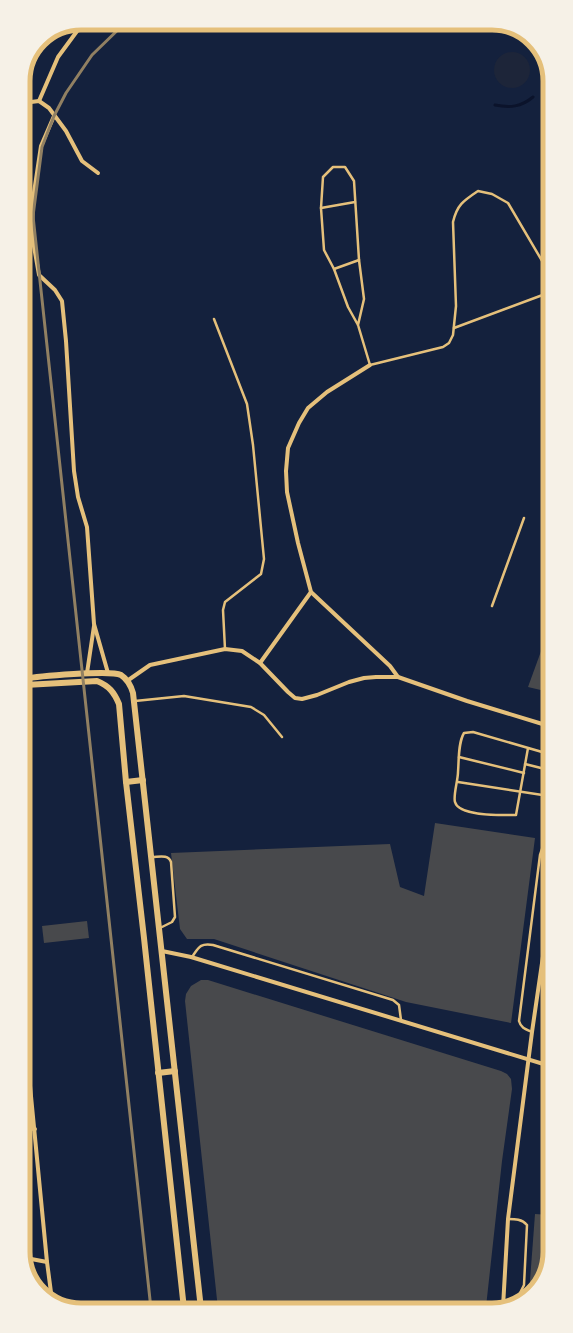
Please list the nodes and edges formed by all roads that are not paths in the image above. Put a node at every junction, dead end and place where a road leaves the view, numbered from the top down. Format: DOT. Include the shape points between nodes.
graph roads {
  1 [pos="78,30"];
  2 [pos="39,101"];
  3 [pos="30,103"];
  4 [pos="54,116"];
  5 [pos="98,173"];
  6 [pos="355,202"];
  7 [pos="321,208"];
  8 [pos="360,260"];
  9 [pos="543,262"];
  10 [pos="334,269"];
  11 [pos="543,295"];
  12 [pos="214,319"];
  13 [pos="358,325"];
  14 [pos="454,328"];
  15 [pos="370,365"];
  16 [pos="524,518"];
  17 [pos="311,592"];
  18 [pos="492,606"];
  19 [pos="94,624"];
  20 [pos="225,649"];
  21 [pos="260,663"];
  22 [pos="87,673"];
  23 [pos="108,673"];
  24 [pos="398,677"];
  25 [pos="30,679"];
  26 [pos="127,681"];
  27 [pos="30,685"];
  28 [pos="134,701"];
  29 [pos="543,724"];
  30 [pos="282,737"];
  31 [pos="528,748"];
  32 [pos="543,752"];
  33 [pos="459,757"];
  34 [pos="525,764"];
  35 [pos="543,768"];
  36 [pos="524,773"];
  37 [pos="143,780"];
  38 [pos="126,782"];
  39 [pos="458,782"];
  40 [pos="520,792"];
  41 [pos="543,795"];
  42 [pos="543,849"];
  43 [pos="151,856"];
  44 [pos="159,928"];
  45 [pos="162,951"];
  46 [pos="543,956"];
  47 [pos="191,958"];
  48 [pos="401,1020"];
  49 [pos="532,1032"];
  50 [pos="529,1060"];
  51 [pos="543,1064"];
  52 [pos="174,1071"];
  53 [pos="158,1073"];
  54 [pos="30,1082"];
  55 [pos="30,1128"];
  56 [pos="35,1129"];
  57 [pos="508,1219"];
  58 [pos="31,1259"];
  59 [pos="47,1262"];
  60 [pos="51,1293"];
  61 [pos="519,1294"];
  62 [pos="503,1302"];
  63 [pos="183,1303"];
  64 [pos="200,1303"];
  1 -- 2 [label="street" via="58,57"];
  2 -- 3 [label="street"];
  2 -- 4 [label="street" via="49,108"];
  4 -- 5 [label="street" via="66,131 82,161"];
  4 -- 19 [label="street" via="41,146 33,199 32,235 40,275 62,301 74,471 87,527"];
  6 -- 7 [label="lane"];
  6 -- 7 [label="lane" via="354,181 350,174 345,167 333,167 323,177"];
  6 -- 8 [label="lane"];
  7 -- 10 [label="lane" via="324,250"];
  8 -- 10 [label="lane"];
  8 -- 13 [label="lane" via="364,299"];
  9 -- 14 [label="lane" via="508,203 492,194 478,191 462,202 453,222 456,306"];
  10 -- 13 [label="lane" via="348,307"];
  11 -- 14 [label="lane"];
  12 -- 20 [label="lane" via="246,404 253,445 264,559 261,574 226,602 223,610"];
  13 -- 15 [label="lane"];
  14 -- 15 [label="lane" via="449,343 443,347"];
  15 -- 17 [label="street" via="327,392 308,408 288,448 287,492"];
  16 -- 18 [label="lane"];
  17 -- 21 [label="street"];
  17 -- 24 [label="street" via="390,666"];
  19 -- 22 [label="street"];
  19 -- 23 [label="street"];
  20 -- 21 [label="street" via="242,651"];
  20 -- 26 [label="street" via="150,665"];
  21 -- 24 [label="street" via="295,698 317,695 364,678"];
  22 -- 23 [label="street"];
  22 -- 25 [label="street"];
  23 -- 26 [label="street" via="122,676"];
  24 -- 29 [label="street"];
  26 -- 28 [label="street"];
  27 -- 38 [label="street" via="97,681 110,689 118,704"];
  28 -- 30 [label="lane" via="184,696 251,707 264,715"];
  28 -- 37 [label="street"];
  31 -- 32 [label="lane"];
  31 -- 33 [label="lane" via="468,732 462,737"];
  31 -- 34 [label="lane"];
  33 -- 36 [label="lane"];
  33 -- 39 [label="lane"];
  34 -- 35 [label="lane"];
  34 -- 36 [label="lane"];
  36 -- 40 [label="lane"];
  37 -- 38 [label="street"];
  37 -- 43 [label="street"];
  38 -- 53 [label="street"];
  39 -- 40 [label="lane"];
  39 -- 40 [label="lane" via="455,803 458,807 486,814 516,814"];
  40 -- 41 [label="lane"];
  42 -- 49 [label="lane" via="540,855 518,1021 523,1029"];
  43 -- 44 [label="street"];
  43 -- 44 [label="lane" via="166,856 171,862 175,917 172,922"];
  44 -- 45 [label="street"];
  45 -- 47 [label="street"];
  45 -- 52 [label="street"];
  46 -- 49 [label="street"];
  47 -- 48 [label="street"];
  47 -- 48 [label="lane" via="199,946 213,945 394,1000 399,1005"];
  48 -- 50 [label="street"];
  49 -- 50 [label="street"];
  50 -- 51 [label="street"];
  50 -- 57 [label="street"];
  52 -- 53 [label="street"];
  52 -- 64 [label="street"];
  53 -- 63 [label="street"];
  54 -- 56 [label="street"];
  55 -- 56 [label="street"];
  56 -- 59 [label="street"];
  57 -- 61 [label="lane" via="524,1221 527,1225 524,1285"];
  57 -- 62 [label="street"];
  58 -- 59 [label="street"];
  59 -- 60 [label="street"];
}
